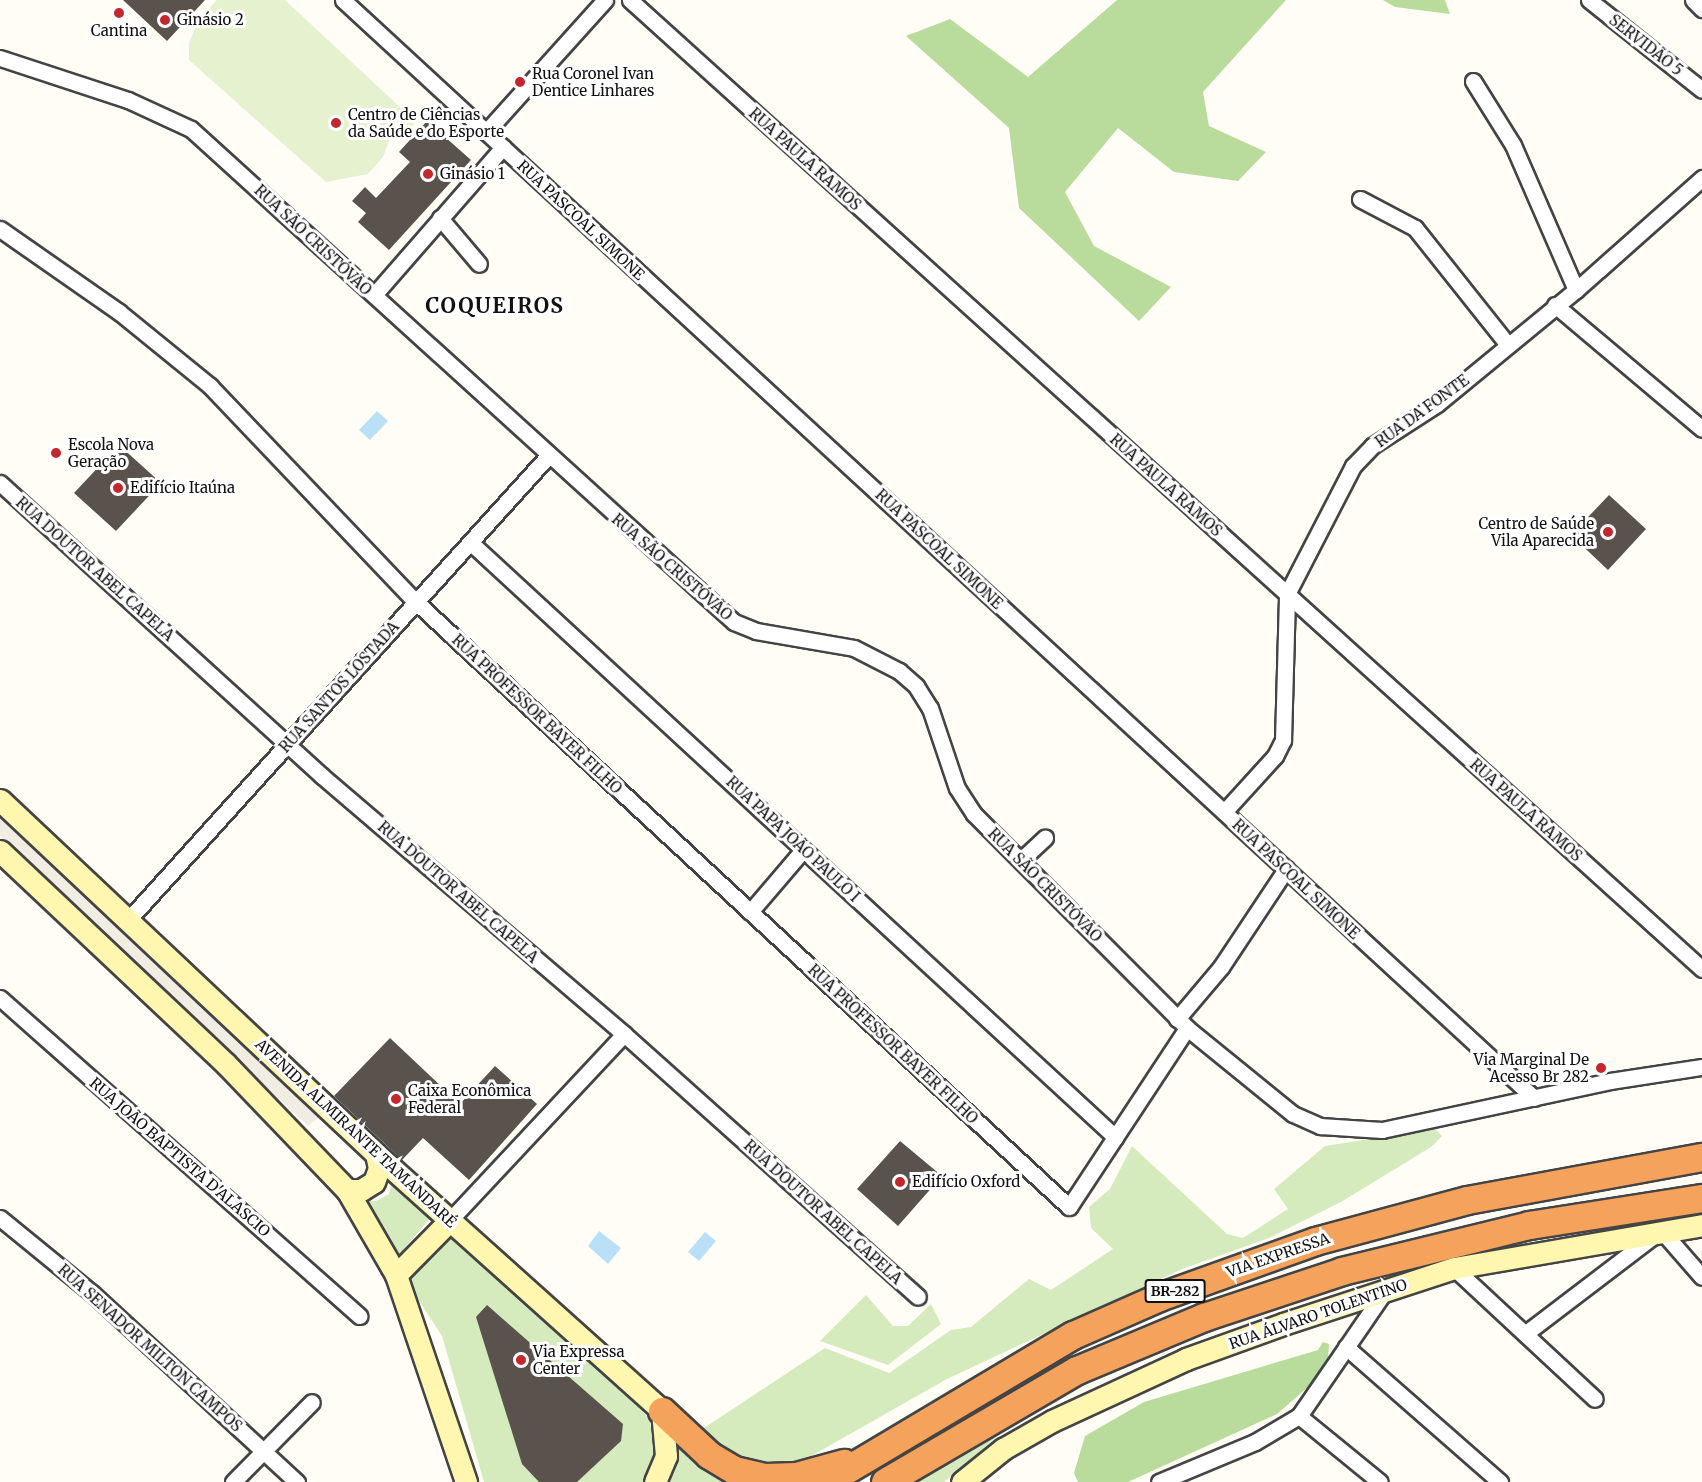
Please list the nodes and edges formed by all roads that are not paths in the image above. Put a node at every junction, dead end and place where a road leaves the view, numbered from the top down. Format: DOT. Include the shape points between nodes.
graph roads {
  1 [pos="343,0"];
  2 [pos="605,0"];
  3 [pos="630,0"];
  4 [pos="1589,0"];
  5 [pos="1693,0"];
  6 [pos="1702,9"];
  7 [pos="0,58"];
  8 [pos="1473,81"];
  9 [pos="1702,90"];
  10 [pos="486,132"];
  11 [pos="503,147"];
  12 [pos="1702,178"];
  13 [pos="1360,198"];
  14 [pos="440,218"];
  15 [pos="0,229"];
  16 [pos="479,264"];
  17 [pos="1576,290"];
  18 [pos="374,295"];
  19 [pos="1555,305"];
  20 [pos="1508,345"];
  21 [pos="1702,429"];
  22 [pos="549,455"];
  23 [pos="0,483"];
  24 [pos="470,542"];
  25 [pos="1287,594"];
  26 [pos="416,602"];
  27 [pos="287,744"];
  28 [pos="0,800"];
  29 [pos="1224,812"];
  30 [pos="1045,838"];
  31 [pos="804,849"];
  32 [pos="0,851"];
  33 [pos="1021,860"];
  34 [pos="1286,869"];
  35 [pos="750,912"];
  36 [pos="129,919"];
  37 [pos="1702,969"];
  38 [pos="0,998"];
  39 [pos="1182,1023"];
  40 [pos="624,1034"];
  41 [pos="1702,1067"];
  42 [pos="1534,1098"];
  43 [pos="1115,1137"];
  44 [pos="376,1154"];
  45 [pos="1702,1157"];
  46 [pos="347,1190"];
  47 [pos="1702,1198"];
  48 [pos="0,1218"];
  49 [pos="449,1221"];
  50 [pos="1702,1225"];
  51 [pos="1660,1230"];
  52 [pos="1454,1268"];
  53 [pos="396,1275"];
  54 [pos="1702,1277"];
  55 [pos="1385,1291"];
  56 [pos="918,1297"];
  57 [pos="360,1316"];
  58 [pos="1526,1333"];
  59 [pos="1346,1347"];
  60 [pos="1595,1399"];
  61 [pos="312,1402"];
  62 [pos="662,1411"];
  63 [pos="1299,1416"];
  64 [pos="261,1449"];
  65 [pos="860,1459"];
  66 [pos="233,1482"];
  67 [pos="297,1482"];
  68 [pos="466,1482"];
  69 [pos="655,1482"];
  70 [pos="826,1482"];
  71 [pos="885,1482"];
  72 [pos="962,1482"];
  73 [pos="1159,1482"];
  74 [pos="1380,1482"];
  75 [pos="1500,1482"];
  1 -- 10 [label="street, RUA PASCOAL SIMONE"];
  2 -- 10 [label="street"];
  3 -- 25 [label="street, RUA PAULA RAMOS"];
  4 -- 9 [label="street, SERVIDÃO 5"];
  5 -- 6 [label="street"];
  7 -- 18 [label="street, RUA SÃO CRISTÓVÃO" via="128,100 191,129"];
  8 -- 17 [label="street" via="1513,145"];
  10 -- 11 [label="street, RUA PASCOAL SIMONE"];
  11 -- 14 [label="street"];
  11 -- 29 [label="street, RUA PASCOAL SIMONE"];
  12 -- 17 [label="street, RUA DA FONTE"];
  13 -- 20 [label="street" via="1415,228"];
  14 -- 16 [label="street"];
  14 -- 18 [label="street"];
  15 -- 26 [label="street, RUA PROFESSOR BAYER FILHO" via="119,312 210,386"];
  17 -- 19 [label="street, RUA DA FONTE"];
  18 -- 22 [label="street, RUA SÃO CRISTÓVÃO"];
  19 -- 20 [label="street, RUA DA FONTE"];
  19 -- 21 [label="street"];
  20 -- 25 [label="street, RUA DA FONTE" via="1437,404 1372,446 1353,466"];
  22 -- 24 [label="street, RUA SANTOS LOSTADA"];
  22 -- 33 [label="street, RUA SÃO CRISTÓVÃO" via="734,622 756,631 854,648 899,671 916,686 930,708 957,788 974,814"];
  23 -- 27 [label="street, RUA DOUTOR ABEL CAPELA"];
  24 -- 26 [label="street, RUA SANTOS LOSTADA"];
  24 -- 31 [label="street, RUA PAPA JOÃO PAULO I"];
  25 -- 29 [label="street, RUA DA FONTE" via="1283,740 1275,756"];
  25 -- 37 [label="street, RUA PAULA RAMOS"];
  26 -- 27 [label="street, RUA SANTOS LOSTADA"];
  26 -- 35 [label="street, RUA PROFESSOR BAYER FILHO"];
  27 -- 36 [label="street, RUA SANTOS LOSTADA"];
  27 -- 40 [label="street, RUA DOUTOR ABEL CAPELA"];
  28 -- 36 [label="main road, AVENIDA ALMIRANTE TAMANDARÉ"];
  29 -- 34 [label="street, RUA PASCOAL SIMONE"];
  30 -- 33 [label="street"];
  31 -- 35 [label="street"];
  31 -- 43 [label="street, RUA PAPA JOÃO PAULO I"];
  32 -- 46 [label="main road" via="226,1064"];
  33 -- 39 [label="street, RUA SÃO CRISTÓVÃO"];
  34 -- 39 [label="street"];
  34 -- 42 [label="street, RUA PASCOAL SIMONE"];
  35 -- 43 [label="street, RUA PROFESSOR BAYER FILHO" via="1068,1207"];
  36 -- 44 [label="main road, AVENIDA ALMIRANTE TAMANDARÉ"];
  38 -- 57 [label="street, RUA JOÃO BAPTISTA D'ALASCIO"];
  39 -- 42 [label="street, RUA SÃO CRISTÓVÃO" via="1271,1099 1320,1126 1382,1130"];
  39 -- 43 [label="street"];
  40 -- 49 [label="street"];
  40 -- 56 [label="street, RUA DOUTOR ABEL CAPELA"];
  41 -- 42 [label="street, RUA SÃO CRISTÓVÃO"];
  44 -- 46 [label="main road" via="379,1168 374,1182 362,1190"];
  44 -- 49 [label="main road, AVENIDA ALMIRANTE TAMANDARÉ"];
  45 -- 65 [label="highway, VIA EXPRESSA / BR-282" via="1467,1200 1315,1241 1256,1262 1073,1335"];
  46 -- 53 [label="main road"];
  47 -- 71 [label="highway, BR-282" via="1529,1225 1342,1271 1204,1317 1077,1370"];
  48 -- 64 [label="street, RUA SENADOR MILTON CAMPOS" via="93,1293"];
  49 -- 53 [label="main road"];
  49 -- 62 [label="main road, AVENIDA ALMIRANTE TAMANDARÉ"];
  50 -- 51 [label="main road, RUA ÁLVARO TOLENTINO"];
  51 -- 52 [label="main road, RUA ÁLVARO TOLENTINO"];
  51 -- 54 [label="street"];
  51 -- 58 [label="street"];
  52 -- 55 [label="main road, RUA ÁLVARO TOLENTINO"];
  52 -- 58 [label="street"];
  53 -- 68 [label="main road"];
  55 -- 59 [label="street"];
  55 -- 72 [label="main road, RUA ÁLVARO TOLENTINO" via="1186,1359 1120,1388 1003,1449"];
  58 -- 60 [label="street"];
  59 -- 63 [label="street"];
  59 -- 75 [label="street"];
  61 -- 64 [label="street"];
  62 -- 65 [label="highway" via="710,1455 734,1470 765,1477 796,1476"];
  62 -- 69 [label="main road" via="666,1456"];
  63 -- 73 [label="street" via="1262,1439"];
  63 -- 74 [label="street"];
  64 -- 66 [label="street"];
  64 -- 67 [label="street, RUA SENADOR MILTON CAMPOS"];
  65 -- 70 [label="highway, VIA EXPRESSA / BR-282"];
}
